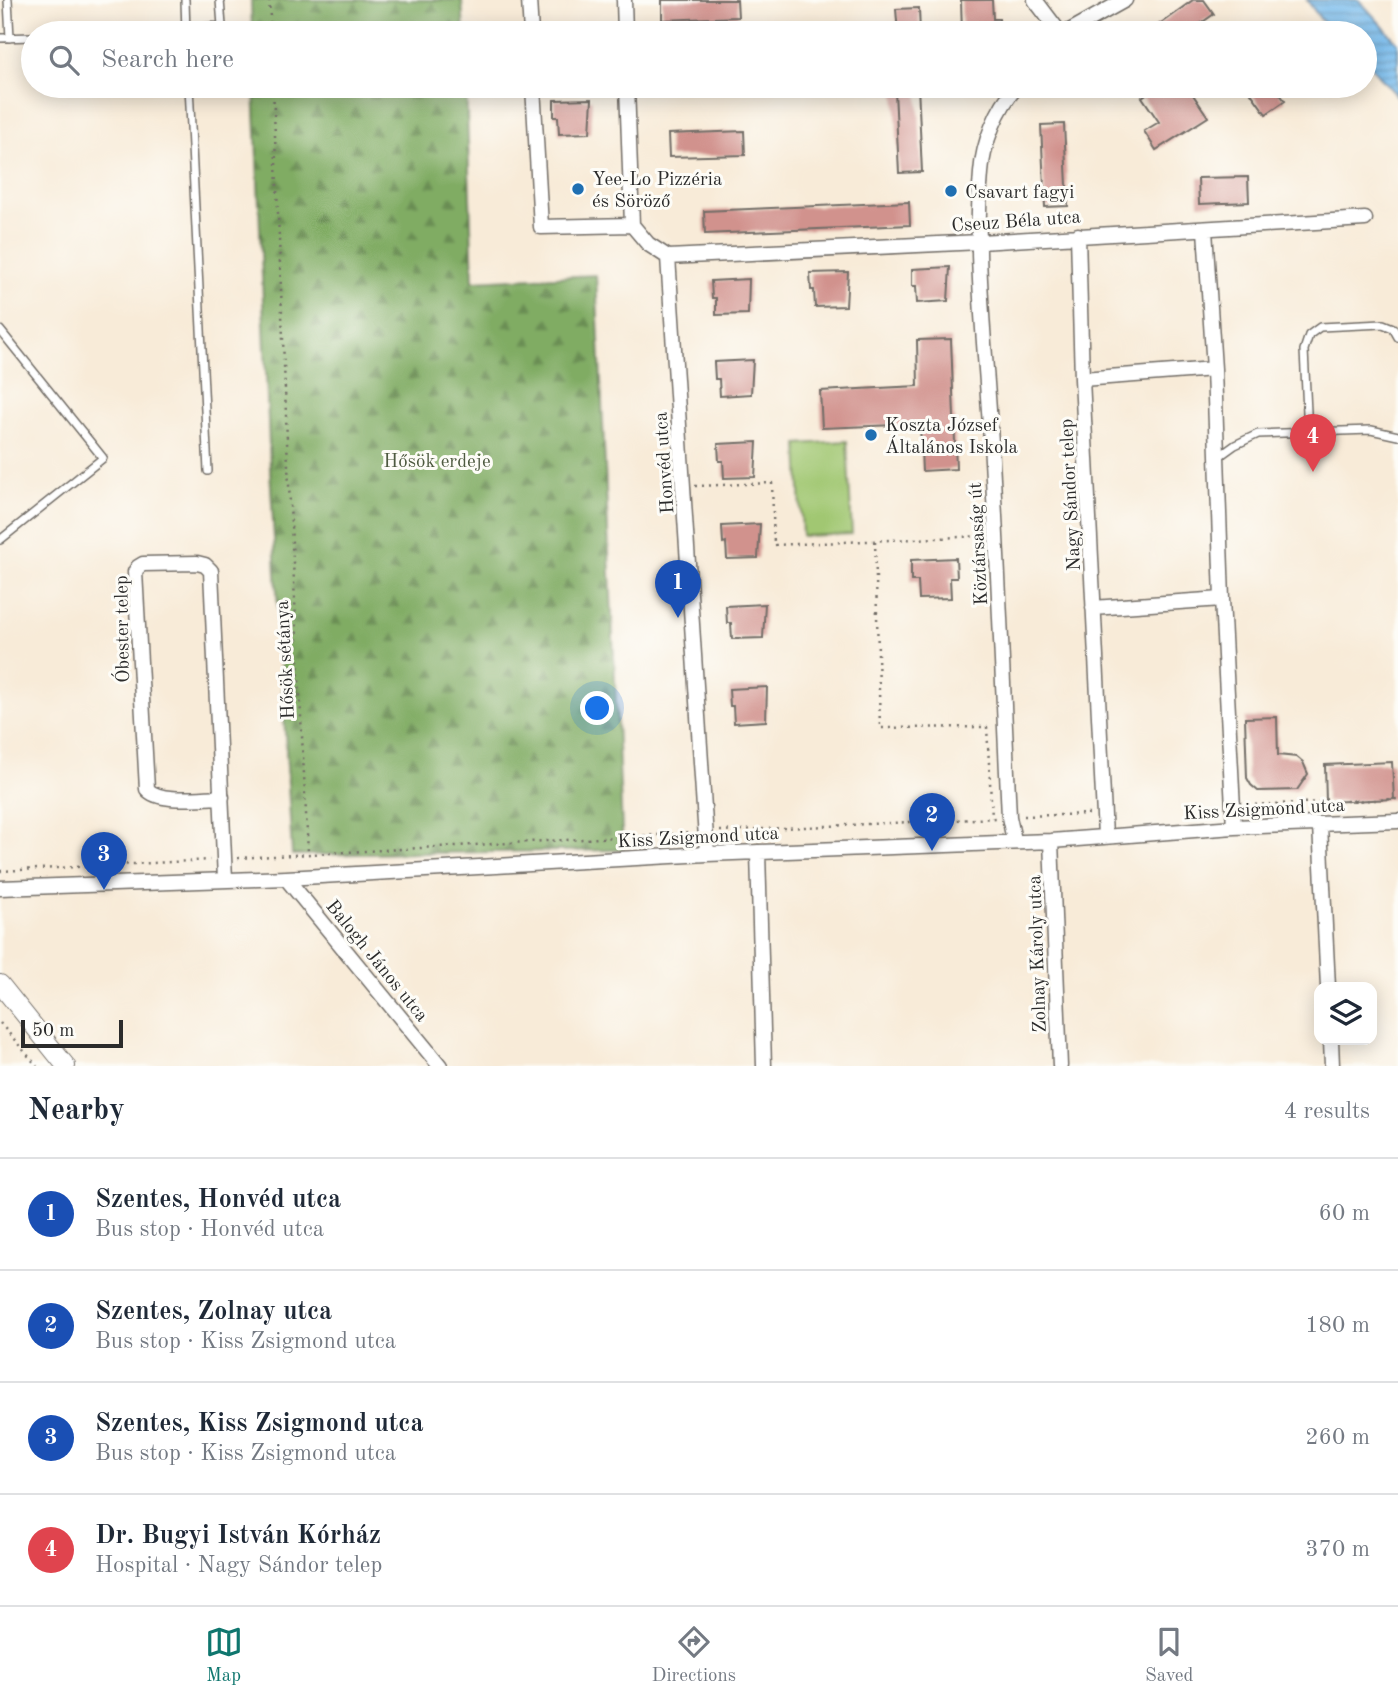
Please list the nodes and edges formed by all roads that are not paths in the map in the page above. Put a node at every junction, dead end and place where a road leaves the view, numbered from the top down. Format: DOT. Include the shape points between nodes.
graph roads {
  1 [pos="8,0"];
  2 [pos="185,0"];
  3 [pos="220,0"];
  4 [pos="529,0"];
  5 [pos="624,0"];
  6 [pos="1035,0"];
  7 [pos="1125,0"];
  8 [pos="186,21"];
  9 [pos="222,21"];
  10 [pos="530,21"];
  11 [pos="625,21"];
  12 [pos="1051,21"];
  13 [pos="1087,21"];
  14 [pos="0,38"];
  15 [pos="10,38"];
  16 [pos="21,38"];
  17 [pos="190,98"];
  18 [pos="534,98"];
  19 [pos="627,98"];
  20 [pos="1007,98"];
  21 [pos="1365,219"];
  22 [pos="632,225"];
  23 [pos="1205,230"];
  24 [pos="1078,236"];
  25 [pos="979,242"];
  26 [pos="668,257"];
  27 [pos="0,330"];
  28 [pos="1398,337"];
  29 [pos="1214,369"];
  30 [pos="1082,379"];
  31 [pos="1308,433"];
  32 [pos="1398,436"];
  33 [pos="1217,458"];
  34 [pos="208,471"];
  35 [pos="0,540"];
  36 [pos="1222,599"];
  37 [pos="1093,608"];
  38 [pos="222,797"];
  39 [pos="1398,821"];
  40 [pos="1234,823"];
  41 [pos="1320,825"];
  42 [pos="1105,836"];
  43 [pos="1014,841"];
  44 [pos="1051,841"];
  45 [pos="758,852"];
  46 [pos="707,854"];
  47 [pos="286,878"];
  48 [pos="225,879"];
  49 [pos="0,888"];
  50 [pos="1328,982"];
  51 [pos="0,984"];
  52 [pos="1331,1045"];
  53 [pos="66,1066"];
  54 [pos="440,1066"];
  55 [pos="764,1066"];
  56 [pos="1060,1066"];
  57 [pos="1332,1066"];
  1 -- 15 [label="lane"];
  2 -- 8 [label="lane"];
  3 -- 9 [label="lane"];
  4 -- 10 [label="street"];
  5 -- 11 [label="street"];
  6 -- 12 [label="street"];
  7 -- 13 [label="street"];
  14 -- 15 [label="lane"];
  15 -- 16 [label="lane"];
  17 -- 34 [label="lane"];
  18 -- 22 [label="street" via="541,227"];
  19 -- 22 [label="street"];
  20 -- 25 [label="street, Köztársaság út" via="991,131 981,170"];
  21 -- 23 [label="street, Cseuz Béla utca"];
  22 -- 26 [label="street" via="648,244"];
  23 -- 24 [label="street, Cseuz Béla utca"];
  23 -- 29 [label="street"];
  24 -- 25 [label="street, Cseuz Béla utca"];
  24 -- 30 [label="street, Nagy Sándor telep"];
  25 -- 26 [label="street, Cseuz Béla utca"];
  25 -- 43 [label="street, Köztársaság út" via="1009,817"];
  26 -- 46 [label="street, Honvéd utca"];
  27 -- 35 [label="lane" via="103,458"];
  28 -- 31 [label="lane" via="1393,328 1383,324 1320,327 1309,335 1304,350"];
  29 -- 30 [label="street"];
  29 -- 33 [label="street"];
  30 -- 37 [label="street, Nagy Sándor telep"];
  31 -- 32 [label="lane" via="1371,430"];
  31 -- 33 [label="lane" via="1258,434"];
  33 -- 36 [label="street"];
  36 -- 37 [label="street"];
  36 -- 40 [label="street"];
  37 -- 42 [label="street, Nagy Sándor telep"];
  38 -- 38 [label="street, Óbester telep" via="163,798 148,789 135,572 143,564 197,563 211,571"];
  38 -- 48 [label="street, Óbester telep"];
  39 -- 41 [label="street, Kiss Zsigmond utca"];
  40 -- 41 [label="street, Kiss Zsigmond utca"];
  40 -- 42 [label="street, Kiss Zsigmond utca"];
  41 -- 50 [label="street"];
  42 -- 44 [label="street, Kiss Zsigmond utca"];
  43 -- 44 [label="street, Kiss Zsigmond utca"];
  43 -- 45 [label="street, Kiss Zsigmond utca"];
  44 -- 56 [label="street, Zolnay Károly utca"];
  45 -- 46 [label="street, Kiss Zsigmond utca"];
  45 -- 55 [label="street"];
  46 -- 47 [label="street, Kiss Zsigmond utca"];
  47 -- 48 [label="street, Kiss Zsigmond utca"];
  47 -- 54 [label="street, Balogh János utca"];
  48 -- 49 [label="street, Kiss Zsigmond utca"];
  51 -- 53 [label="street"];
  52 -- 57 [label="street"];
}
